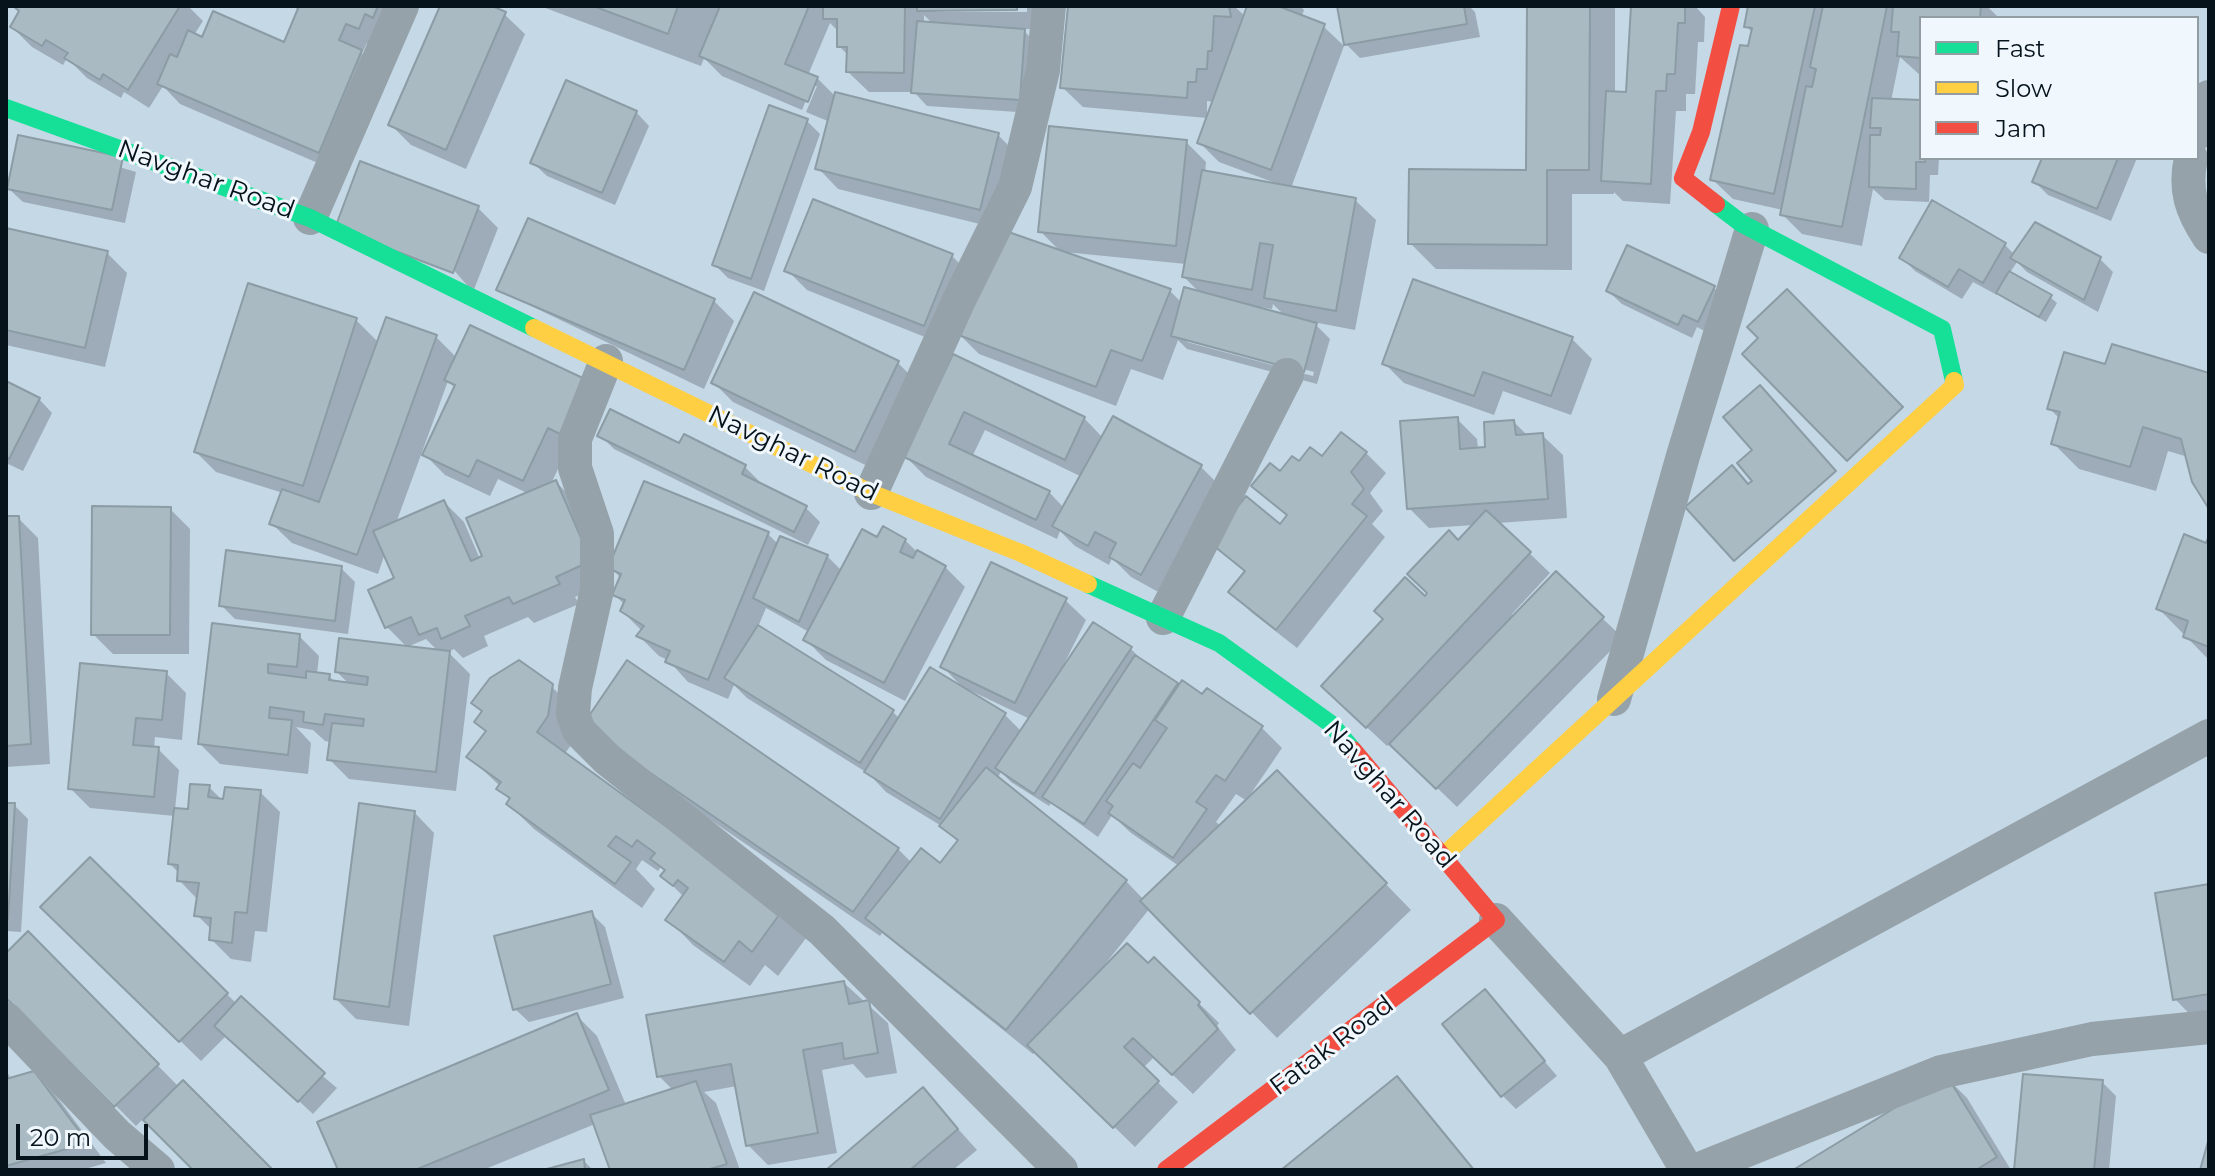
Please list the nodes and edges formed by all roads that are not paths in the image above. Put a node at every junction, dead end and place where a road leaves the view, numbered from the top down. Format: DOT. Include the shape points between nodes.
graph roads {
  1 [pos="402,6"];
  2 [pos="1049,6"];
  3 [pos="1731,6"];
  4 [pos="2209,97"];
  5 [pos="6,108"];
  6 [pos="2199,127"];
  7 [pos="2191,160"];
  8 [pos="310,218"];
  9 [pos="1752,229"];
  10 [pos="2209,237"];
  11 [pos="606,361"];
  12 [pos="1287,375"];
  13 [pos="871,493"];
  14 [pos="1163,618"];
  15 [pos="1614,699"];
  16 [pos="2209,736"];
  17 [pos="1443,856"];
  18 [pos="1496,920"];
  19 [pos="6,1019"];
  20 [pos="2209,1027"];
  21 [pos="1620,1056"];
  22 [pos="158,1170"];
  23 [pos="1061,1170"];
  24 [pos="1166,1170"];
  25 [pos="1687,1170"];
  26 [pos="1697,1170"];
  1 -- 8 [label="street"];
  2 -- 13 [label="street" via="1043,70 1015,187"];
  3 -- 9 [label="main road" via="1701,132 1683,178"];
  4 -- 6 [label="street"];
  5 -- 8 [label="main road, Navghar Road"];
  7 -- 10 [label="street" via="2187,177 2193,214"];
  8 -- 11 [label="main road, Navghar Road"];
  9 -- 15 [label="street"];
  9 -- 15 [label="main road" via="1942,329 1955,385"];
  11 -- 13 [label="main road, Navghar Road"];
  11 -- 23 [label="street" via="575,439 575,468 597,534 597,590 575,688 573,714 579,731 822,930"];
  12 -- 14 [label="street"];
  13 -- 14 [label="main road, Navghar Road"];
  14 -- 17 [label="main road, Navghar Road" via="1219,643 1331,724"];
  15 -- 17 [label="main road"];
  16 -- 21 [label="street"];
  17 -- 18 [label="main road, Navghar Road"];
  18 -- 21 [label="street"];
  18 -- 24 [label="main road, Fatak Road"];
  19 -- 22 [label="street" via="117,1135"];
  20 -- 26 [label="street" via="2092,1039 1941,1072"];
  21 -- 25 [label="street"];
}
